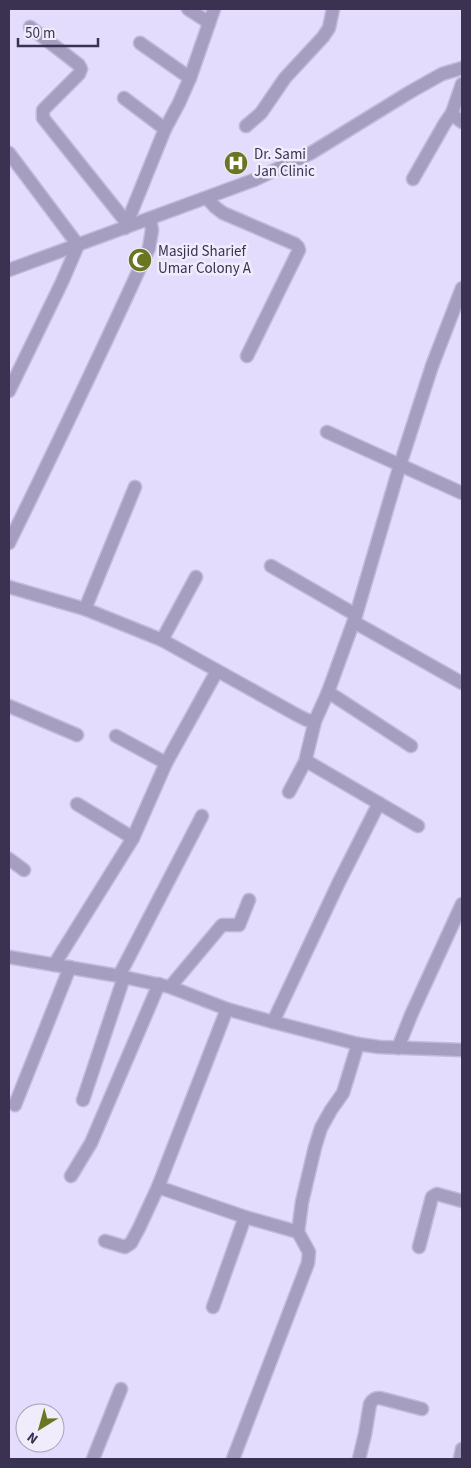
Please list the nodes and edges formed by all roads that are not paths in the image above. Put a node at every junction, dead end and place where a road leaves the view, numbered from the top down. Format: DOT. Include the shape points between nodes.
graph roads {
  1 [pos="188,9"];
  2 [pos="214,9"];
  3 [pos="333,9"];
  4 [pos="208,22"];
  5 [pos="30,27"];
  6 [pos="140,43"];
  7 [pos="462,68"];
  8 [pos="190,78"];
  9 [pos="462,84"];
  10 [pos="124,98"];
  11 [pos="452,112"];
  12 [pos="462,122"];
  13 [pos="246,126"];
  14 [pos="165,129"];
  15 [pos="9,153"];
  16 [pos="413,179"];
  17 [pos="207,198"];
  18 [pos="150,219"];
  19 [pos="126,225"];
  20 [pos="78,245"];
  21 [pos="9,270"];
  22 [pos="462,288"];
  23 [pos="247,356"];
  24 [pos="9,391"];
  25 [pos="327,432"];
  26 [pos="400,465"];
  27 [pos="135,486"];
  28 [pos="462,493"];
  29 [pos="9,543"];
  30 [pos="271,566"];
  31 [pos="196,577"];
  32 [pos="9,586"];
  33 [pos="85,609"];
  34 [pos="355,619"];
  35 [pos="162,640"];
  36 [pos="217,671"];
  37 [pos="462,683"];
  38 [pos="328,692"];
  39 [pos="9,706"];
  40 [pos="315,721"];
  41 [pos="78,735"];
  42 [pos="116,736"];
  43 [pos="411,746"];
  44 [pos="306,760"];
  45 [pos="166,763"];
  46 [pos="289,792"];
  47 [pos="379,803"];
  48 [pos="77,804"];
  49 [pos="202,816"];
  50 [pos="418,826"];
  51 [pos="133,838"];
  52 [pos="9,859"];
  53 [pos="24,870"];
  54 [pos="249,900"];
  55 [pos="462,904"];
  56 [pos="9,957"];
  57 [pos="54,965"];
  58 [pos="70,967"];
  59 [pos="122,976"];
  60 [pos="164,986"];
  61 [pos="227,1009"];
  62 [pos="273,1022"];
  63 [pos="358,1044"];
  64 [pos="398,1048"];
  65 [pos="462,1050"];
  66 [pos="82,1100"];
  67 [pos="15,1105"];
  68 [pos="71,1176"];
  69 [pos="158,1187"];
  70 [pos="462,1201"];
  71 [pos="245,1217"];
  72 [pos="298,1232"];
  73 [pos="105,1241"];
  74 [pos="419,1247"];
  75 [pos="213,1306"];
  76 [pos="121,1389"];
  77 [pos="422,1409"];
  78 [pos="462,1449"];
  79 [pos="93,1459"];
  80 [pos="233,1459"];
  81 [pos="359,1459"];
  82 [pos="460,1459"];
  1 -- 4 [label="street"];
  2 -- 4 [label="street"];
  3 -- 13 [label="street" via="323,37"];
  4 -- 8 [label="street"];
  5 -- 19 [label="street" via="79,65 81,70 43,110 43,118"];
  6 -- 8 [label="street"];
  7 -- 17 [label="street" via="442,74 281,168"];
  8 -- 14 [label="street"];
  9 -- 11 [label="street"];
  10 -- 14 [label="street"];
  11 -- 12 [label="street"];
  11 -- 16 [label="street"];
  14 -- 19 [label="street"];
  15 -- 20 [label="street"];
  17 -- 18 [label="street"];
  17 -- 23 [label="street" via="223,213 295,244 299,250"];
  18 -- 19 [label="street"];
  18 -- 29 [label="street" via="149,248"];
  19 -- 20 [label="street"];
  20 -- 21 [label="street"];
  20 -- 24 [label="street"];
  22 -- 26 [label="street" via="432,366"];
  25 -- 26 [label="street"];
  26 -- 28 [label="street"];
  26 -- 34 [label="street"];
  27 -- 33 [label="street"];
  30 -- 34 [label="street"];
  31 -- 35 [label="street"];
  32 -- 33 [label="street"];
  33 -- 35 [label="street"];
  34 -- 37 [label="street"];
  34 -- 38 [label="street"];
  35 -- 36 [label="street"];
  36 -- 40 [label="street" via="297,715"];
  36 -- 45 [label="street"];
  38 -- 40 [label="street"];
  38 -- 43 [label="street"];
  39 -- 41 [label="street"];
  40 -- 44 [label="street"];
  42 -- 45 [label="street"];
  44 -- 46 [label="street"];
  44 -- 47 [label="street"];
  45 -- 51 [label="street"];
  47 -- 50 [label="street"];
  47 -- 62 [label="street"];
  48 -- 51 [label="street"];
  49 -- 59 [label="street"];
  51 -- 57 [label="street"];
  52 -- 53 [label="street"];
  54 -- 60 [label="street" via="238,925 222,925"];
  55 -- 64 [label="street"];
  56 -- 57 [label="street"];
  57 -- 58 [label="street"];
  58 -- 59 [label="street"];
  58 -- 67 [label="street"];
  59 -- 60 [label="street"];
  59 -- 66 [label="street"];
  60 -- 61 [label="street"];
  60 -- 68 [label="street" via="91,1143"];
  61 -- 62 [label="street"];
  61 -- 69 [label="street"];
  62 -- 63 [label="street"];
  63 -- 64 [label="street"];
  63 -- 72 [label="street" via="343,1093 321,1128 302,1202"];
  64 -- 65 [label="street"];
  69 -- 71 [label="street"];
  69 -- 73 [label="street" via="131,1243 125,1247"];
  70 -- 74 [label="street" via="437,1194 432,1197"];
  71 -- 72 [label="street"];
  71 -- 75 [label="street"];
  72 -- 80 [label="street" via="310,1256"];
  76 -- 79 [label="street"];
  77 -- 81 [label="street" via="380,1398 372,1400"];
  78 -- 82 [label="street"];
}
